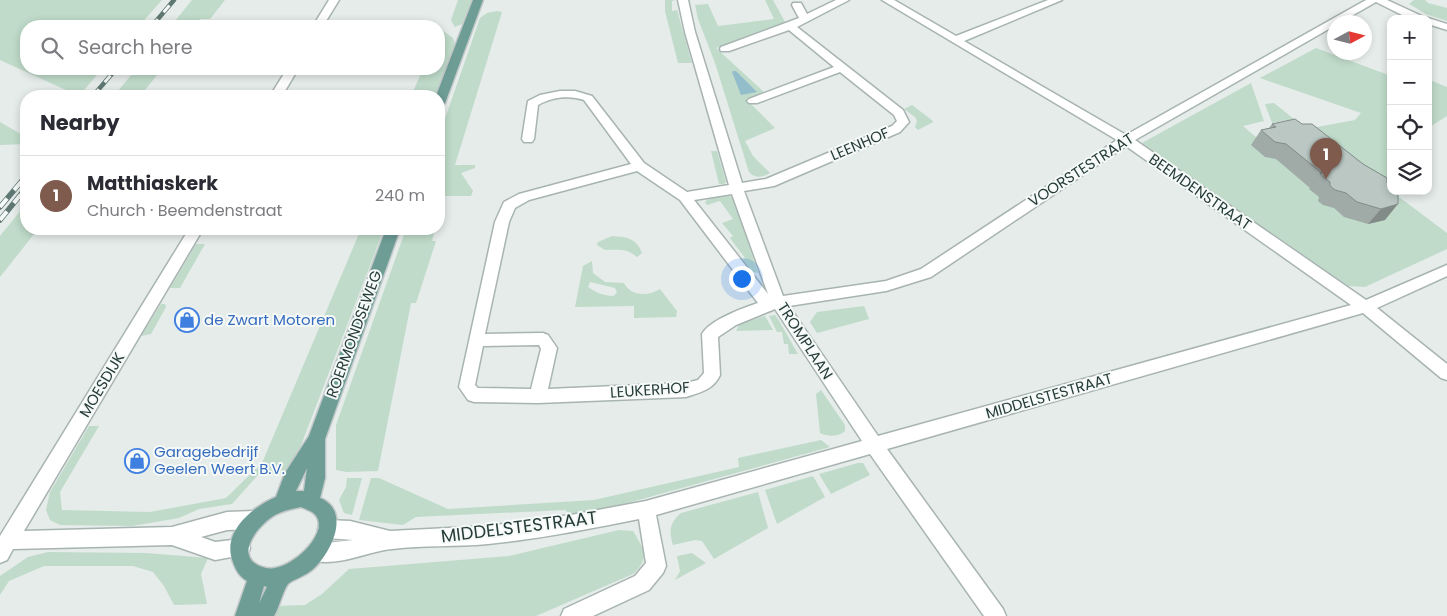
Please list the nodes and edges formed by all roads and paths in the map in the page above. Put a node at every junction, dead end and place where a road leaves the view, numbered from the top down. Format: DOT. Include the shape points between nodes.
graph roads {
  1 [pos="334,0"];
  2 [pos="478,0"];
  3 [pos="683,0"];
  4 [pos="844,0"];
  5 [pos="887,0"];
  6 [pos="1057,0"];
  7 [pos="1373,0"];
  8 [pos="1379,0"];
  9 [pos="1041,2"];
  10 [pos="797,5"];
  11 [pos="1410,15"];
  12 [pos="805,19"];
  13 [pos="322,20"];
  14 [pos="1432,22"];
  15 [pos="790,26"];
  16 [pos="1447,28"];
  17 [pos="956,40"];
  18 [pos="725,49"];
  19 [pos="843,67"];
  20 [pos="288,75"];
  21 [pos="280,90"];
  22 [pos="444,90"];
  23 [pos="753,101"];
  24 [pos="528,139"];
  25 [pos="1126,140"];
  26 [pos="639,166"];
  27 [pos="737,189"];
  28 [pos="684,197"];
  29 [pos="192,235"];
  30 [pos="391,235"];
  31 [pos="1447,270"];
  32 [pos="772,303"];
  33 [pos="1365,307"];
  34 [pos="476,340"];
  35 [pos="1447,373"];
  36 [pos="538,396"];
  37 [pos="316,439"];
  38 [pos="874,445"];
  39 [pos="310,501"];
  40 [pos="283,502"];
  41 [pos="646,510"];
  42 [pos="254,520"];
  43 [pos="327,529"];
  44 [pos="172,536"];
  45 [pos="391,540"];
  46 [pos="4,547"];
  47 [pos="240,548"];
  48 [pos="317,553"];
  49 [pos="258,576"];
  50 [pos="282,576"];
  51 [pos="245,616"];
  52 [pos="262,616"];
  53 [pos="571,616"];
  54 [pos="996,616"];
  1 -- 13 [label="street"];
  2 -- 22 [label="main road"];
  3 -- 27 [label="street, TROMPLAAN"];
  4 -- 12 [label="street"];
  5 -- 17 [label="street, BEEMDENSTRAAT"];
  6 -- 9 [label="street"];
  7 -- 25 [label="street, VOORSTESTRAAT"];
  8 -- 11 [label="street"];
  9 -- 17 [label="street"];
  10 -- 12 [label="street"];
  12 -- 15 [label="street"];
  14 -- 16 [label="street"];
  15 -- 18 [label="street"];
  15 -- 19 [label="street, LEENHOF"];
  17 -- 25 [label="street, BEEMDENSTRAAT"];
  19 -- 23 [label="street"];
  19 -- 27 [label="street, LEENHOF" via="899,113 902,122 896,129 769,183"];
  20 -- 21 [label="street"];
  24 -- 26 [label="street" via="532,103 553,95 583,96 588,98"];
  25 -- 32 [label="street, VOORSTESTRAAT" via="926,273 888,285"];
  25 -- 33 [label="street, BEEMDENSTRAAT"];
  26 -- 28 [label="street"];
  26 -- 34 [label="street, LEUKERHOF" via="524,197 509,205 502,222"];
  27 -- 28 [label="street"];
  27 -- 32 [label="street, TROMPLAAN"];
  28 -- 32 [label="street"];
  29 -- 46 [label="street, MOESDIJK"];
  30 -- 37 [label="main road, ROERMONDSEWEG"];
  31 -- 33 [label="street, MIDDELSTESTRAAT"];
  32 -- 36 [label="street, LEUKERHOF" via="726,322 710,334 712,375 703,385 686,390"];
  32 -- 38 [label="street, TROMPLAAN"];
  33 -- 35 [label="street, BEEMDENSTRAAT"];
  33 -- 38 [label="street, MIDDELSTESTRAAT"];
  34 -- 36 [label="street, LEUKERHOF" via="468,387 474,396"];
  34 -- 36 [label="street" via="543,339 549,348"];
  37 -- 39 [label="main road, ROERMONDSEWEG" via="316,478"];
  37 -- 40 [label="main road, ROERMONDSEWEG" via="291,479"];
  38 -- 41 [label="street, MIDDELSTESTRAAT"];
  38 -- 54 [label="street, TROMPLAAN"];
  39 -- 40 [label="main road"];
  39 -- 43 [label="main road" via="323,510"];
  40 -- 42 [label="main road"];
  41 -- 45 [label="street, MIDDELSTESTRAAT" via="488,535"];
  41 -- 53 [label="street" via="656,566 642,583"];
  42 -- 44 [label="street, MOESDIJK" via="227,521"];
  42 -- 47 [label="main road"];
  43 -- 45 [label="street, MIDDELSTESTRAAT" via="350,530"];
  43 -- 48 [label="main road"];
  44 -- 46 [label="street, MOESDIJK"];
  44 -- 47 [label="street, MOESDIJK" via="215,550"];
  45 -- 48 [label="street, MIDDELSTESTRAAT" via="344,551"];
  47 -- 49 [label="main road" via="242,563"];
  48 -- 50 [label="main road" via="299,569"];
  49 -- 50 [label="main road"];
  49 -- 51 [label="main road"];
  50 -- 52 [label="main road"];
}
